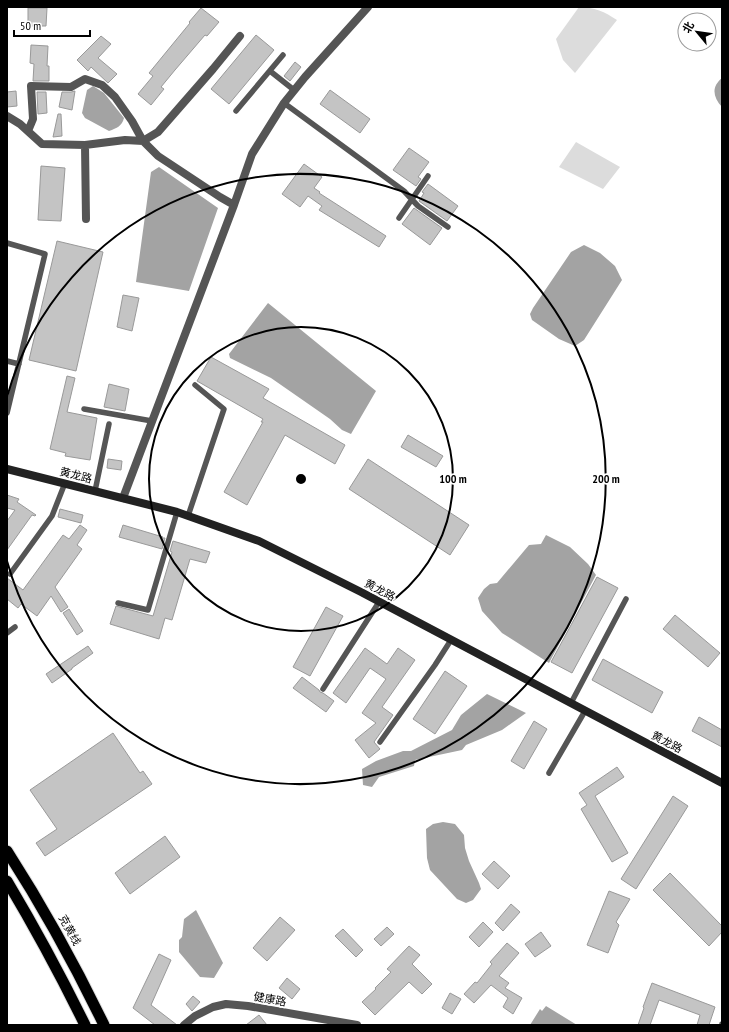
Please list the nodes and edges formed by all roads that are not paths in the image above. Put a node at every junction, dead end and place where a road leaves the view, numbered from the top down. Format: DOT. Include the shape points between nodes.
graph roads {
  1 [pos="368,7"];
  2 [pos="240,36"];
  3 [pos="283,55"];
  4 [pos="270,71"];
  5 [pos="294,90"];
  6 [pos="284,103"];
  7 [pos="236,111"];
  8 [pos="7,116"];
  9 [pos="28,131"];
  10 [pos="143,141"];
  11 [pos="85,146"];
  12 [pos="428,176"];
  13 [pos="412,199"];
  14 [pos="234,205"];
  15 [pos="399,218"];
  16 [pos="86,219"];
  17 [pos="448,227"];
  18 [pos="7,243"];
  19 [pos="7,361"];
  20 [pos="19,364"];
  21 [pos="195,385"];
  22 [pos="84,409"];
  23 [pos="7,413"];
  24 [pos="152,421"];
  25 [pos="109,424"];
  26 [pos="7,469"];
  27 [pos="65,484"];
  28 [pos="95,491"];
  29 [pos="123,498"];
  30 [pos="177,512"];
  31 [pos="188,516"];
  32 [pos="10,574"];
  33 [pos="626,599"];
  34 [pos="379,602"];
  35 [pos="118,603"];
  36 [pos="15,628"];
  37 [pos="7,633"];
  38 [pos="451,640"];
  39 [pos="323,689"];
  40 [pos="571,703"];
  41 [pos="585,711"];
  42 [pos="380,742"];
  43 [pos="549,773"];
  44 [pos="722,783"];
  45 [pos="7,851"];
  46 [pos="7,881"];
  47 [pos="85,1025"];
  48 [pos="104,1025"];
  49 [pos="184,1025"];
  50 [pos="357,1025"];
  1 -- 5 [label="street"];
  2 -- 10 [label="street" via="158,132"];
  3 -- 4 [label="lane"];
  4 -- 5 [label="lane"];
  4 -- 7 [label="lane"];
  5 -- 6 [label="street"];
  6 -- 13 [label="lane"];
  6 -- 14 [label="street" via="252,154"];
  8 -- 9 [label="street"];
  9 -- 10 [label="street" via="33,119 31,86 71,87 85,79 102,85 115,97"];
  9 -- 11 [label="street" via="42,144"];
  10 -- 11 [label="street" via="125,140"];
  10 -- 14 [label="street" via="158,156"];
  11 -- 16 [label="street"];
  12 -- 13 [label="lane"];
  13 -- 15 [label="lane"];
  13 -- 17 [label="lane"];
  14 -- 24 [label="street"];
  18 -- 20 [label="lane" via="45,254"];
  19 -- 20 [label="lane"];
  20 -- 23 [label="lane"];
  21 -- 31 [label="lane" via="224,409"];
  22 -- 24 [label="lane"];
  24 -- 29 [label="street"];
  25 -- 28 [label="lane"];
  26 -- 27 [label="main road, 黄龙路"];
  27 -- 28 [label="main road, 黄龙路"];
  27 -- 32 [label="lane" via="52,516"];
  28 -- 29 [label="main road, 黄龙路"];
  29 -- 30 [label="main road, 黄龙路"];
  30 -- 31 [label="main road, 黄龙路"];
  30 -- 35 [label="lane" via="148,610"];
  31 -- 34 [label="main road, 黄龙路" via="259,541"];
  33 -- 40 [label="lane"];
  34 -- 38 [label="main road, 黄龙路"];
  34 -- 39 [label="lane"];
  36 -- 37 [label="lane"];
  38 -- 40 [label="main road, 黄龙路"];
  38 -- 42 [label="lane"];
  40 -- 41 [label="main road, 黄龙路"];
  41 -- 43 [label="lane"];
  41 -- 44 [label="main road, 黄龙路"];
  45 -- 48 [label="highway, 克黄线" via="52,925"];
  46 -- 47 [label="highway" via="65,983"];
  49 -- 50 [label="street, 健康路" via="214,1006 226,1004"];
}
